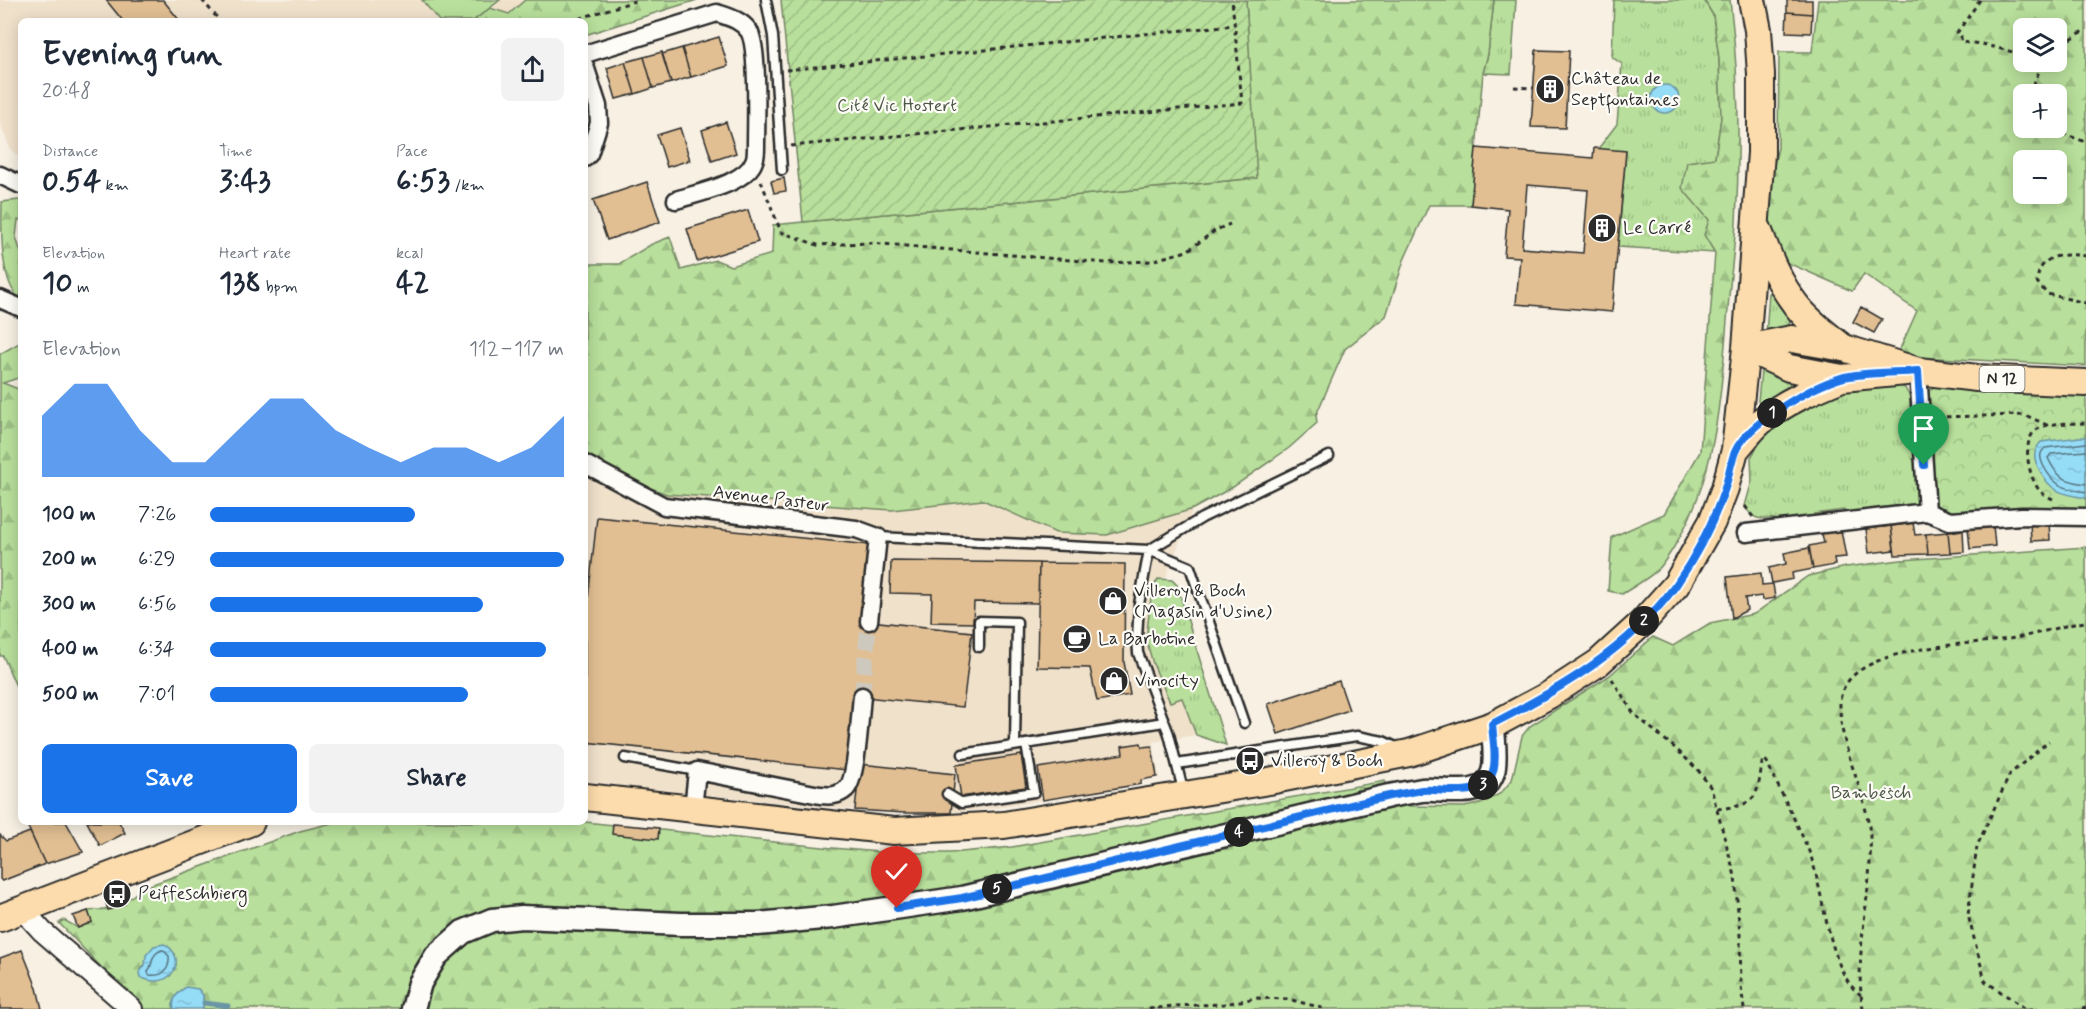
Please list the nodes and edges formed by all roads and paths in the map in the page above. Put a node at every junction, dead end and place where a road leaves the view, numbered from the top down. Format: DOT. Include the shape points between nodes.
graph roads {
  1 [pos="202,0"];
  2 [pos="638,0"];
  3 [pos="766,0"];
  4 [pos="1232,0"];
  5 [pos="1752,0"];
  6 [pos="1763,0"];
  7 [pos="1980,0"];
  8 [pos="718,7"];
  9 [pos="217,18"];
  10 [pos="581,18"];
  11 [pos="1234,25"];
  12 [pos="2086,29"];
  13 [pos="1758,30"];
  14 [pos="2067,42"];
  15 [pos="2013,52"];
  16 [pos="588,53"];
  17 [pos="775,71"];
  18 [pos="588,75"];
  19 [pos="1514,87"];
  20 [pos="1534,88"];
  21 [pos="2067,135"];
  22 [pos="2086,142"];
  23 [pos="780,147"];
  24 [pos="588,155"];
  25 [pos="754,162"];
  26 [pos="782,170"];
  27 [pos="0,175"];
  28 [pos="18,184"];
  29 [pos="676,200"];
  30 [pos="1230,224"];
  31 [pos="1756,224"];
  32 [pos="2086,256"];
  33 [pos="0,299"];
  34 [pos="2086,303"];
  35 [pos="18,308"];
  36 [pos="1746,348"];
  37 [pos="1844,348"];
  38 [pos="1918,371"];
  39 [pos="1842,378"];
  40 [pos="2086,383"];
  41 [pos="1921,418"];
  42 [pos="2086,423"];
  43 [pos="2047,425"];
  44 [pos="1735,450"];
  45 [pos="1329,456"];
  46 [pos="588,466"];
  47 [pos="2057,501"];
  48 [pos="1927,512"];
  49 [pos="2086,517"];
  50 [pos="1746,533"];
  51 [pos="878,537"];
  52 [pos="1149,550"];
  53 [pos="869,621"];
  54 [pos="2086,622"];
  55 [pos="979,647"];
  56 [pos="1598,663"];
  57 [pos="862,696"];
  58 [pos="1164,722"];
  59 [pos="1244,723"];
  60 [pos="1492,724"];
  61 [pos="2049,741"];
  62 [pos="1026,744"];
  63 [pos="1015,745"];
  64 [pos="1409,753"];
  65 [pos="963,754"];
  66 [pos="625,758"];
  67 [pos="1177,764"];
  68 [pos="697,771"];
  69 [pos="947,794"];
  70 [pos="1184,795"];
  71 [pos="588,797"];
  72 [pos="693,809"];
  73 [pos="1717,809"];
  74 [pos="243,825"];
  75 [pos="11,914"];
  76 [pos="1861,995"];
  77 [pos="132,1009"];
  78 [pos="413,1009"];
  79 [pos="1149,1009"];
  80 [pos="1326,1009"];
  81 [pos="1744,1009"];
  82 [pos="1863,1009"];
  83 [pos="2033,1009"];
  1 -- 9 [label="path"];
  2 -- 10 [label="path"];
  3 -- 17 [label="lane"];
  4 -- 11 [label="path"];
  5 -- 13 [label="main road, N 12"];
  6 -- 13 [label="main road, N 12"];
  7 -- 15 [label="path" via="1957,33 1961,42"];
  8 -- 16 [label="street"];
  8 -- 25 [label="street" via="749,32 754,49"];
  11 -- 17 [label="path"];
  11 -- 23 [label="path" via="1242,103"];
  12 -- 14 [label="path"];
  13 -- 31 [label="main road, N 12" via="1761,142"];
  17 -- 23 [label="lane"];
  18 -- 24 [label="street" via="599,123"];
  19 -- 20 [label="path"];
  21 -- 22 [label="path"];
  23 -- 26 [label="lane"];
  25 -- 29 [label="street" via="745,175 732,182"];
  25 -- 30 [label="path" via="781,232 817,245 870,243 1106,263 1151,261 1187,251"];
  27 -- 28 [label="street"];
  31 -- 36 [label="main road, N 12"];
  31 -- 37 [label="main road, N 12" via="1772,266 1796,305"];
  32 -- 34 [label="path" via="2069,254 2048,259 2038,270 2037,282 2047,294"];
  33 -- 35 [label="street"];
  36 -- 37 [label="main road, N 12" via="1792,339"];
  36 -- 39 [label="main road, N 12" via="1789,368"];
  36 -- 44 [label="main road, N 12"];
  37 -- 38 [label="main road, N 12"];
  38 -- 39 [label="main road, N 12"];
  38 -- 40 [label="main road, N 12"];
  38 -- 41 [label="street"];
  39 -- 44 [label="main road, N 12" via="1785,405 1759,423"];
  41 -- 43 [label="path" via="2025,415"];
  41 -- 48 [label="street"];
  42 -- 43 [label="path"];
  43 -- 47 [label="path" via="2028,440 2029,472 2042,493"];
  44 -- 56 [label="main road" via="1712,522 1676,585"];
  45 -- 52 [label="lane" via="1202,518"];
  46 -- 51 [label="street, Avenue Pasteur" via="664,506 856,529"];
  48 -- 49 [label="street" via="1950,520"];
  48 -- 50 [label="street"];
  51 -- 52 [label="lane"];
  51 -- 53 [label="street"];
  52 -- 58 [label="lane" via="1137,639 1141,664"];
  52 -- 59 [label="lane" via="1190,567"];
  54 -- 76 [label="path" via="2016,638 1906,652 1868,663 1847,680 1840,701 1841,728 1863,795 1870,834"];
  55 -- 63 [label="lane" via="979,621 1017,622"];
  56 -- 60 [label="main road" via="1549,695"];
  56 -- 73 [label="path" via="1634,714 1698,770 1711,788"];
  57 -- 68 [label="street" via="854,773 849,787 836,796"];
  58 -- 62 [label="lane"];
  58 -- 67 [label="lane"];
  60 -- 64 [label="main road"];
  60 -- 78 [label="main road" via="1494,771 1480,788 1389,796 962,898 758,924 522,916 492,920 463,932 436,956 420,983"];
  61 -- 83 [label="path" via="2010,774 1977,846 1968,915 1985,981 2026,1009"];
  62 -- 63 [label="lane"];
  62 -- 69 [label="lane" via="1034,792 962,803"];
  63 -- 65 [label="lane"];
  64 -- 67 [label="lane" via="1383,741 1357,736"];
  64 -- 70 [label="main road"];
  66 -- 68 [label="lane"];
  67 -- 70 [label="lane"];
  68 -- 72 [label="street"];
  70 -- 72 [label="main road" via="1004,825 938,830 894,831"];
  71 -- 72 [label="main road"];
  73 -- 76 [label="path" via="1750,802 1759,789 1764,759 1809,853 1837,962 1846,981"];
  73 -- 81 [label="path" via="1735,876"];
  74 -- 75 [label="main road"];
  75 -- 77 [label="street" via="42,931"];
  76 -- 82 [label="path"];
  79 -- 80 [label="path" via="1256,998 1288,999"];
}
